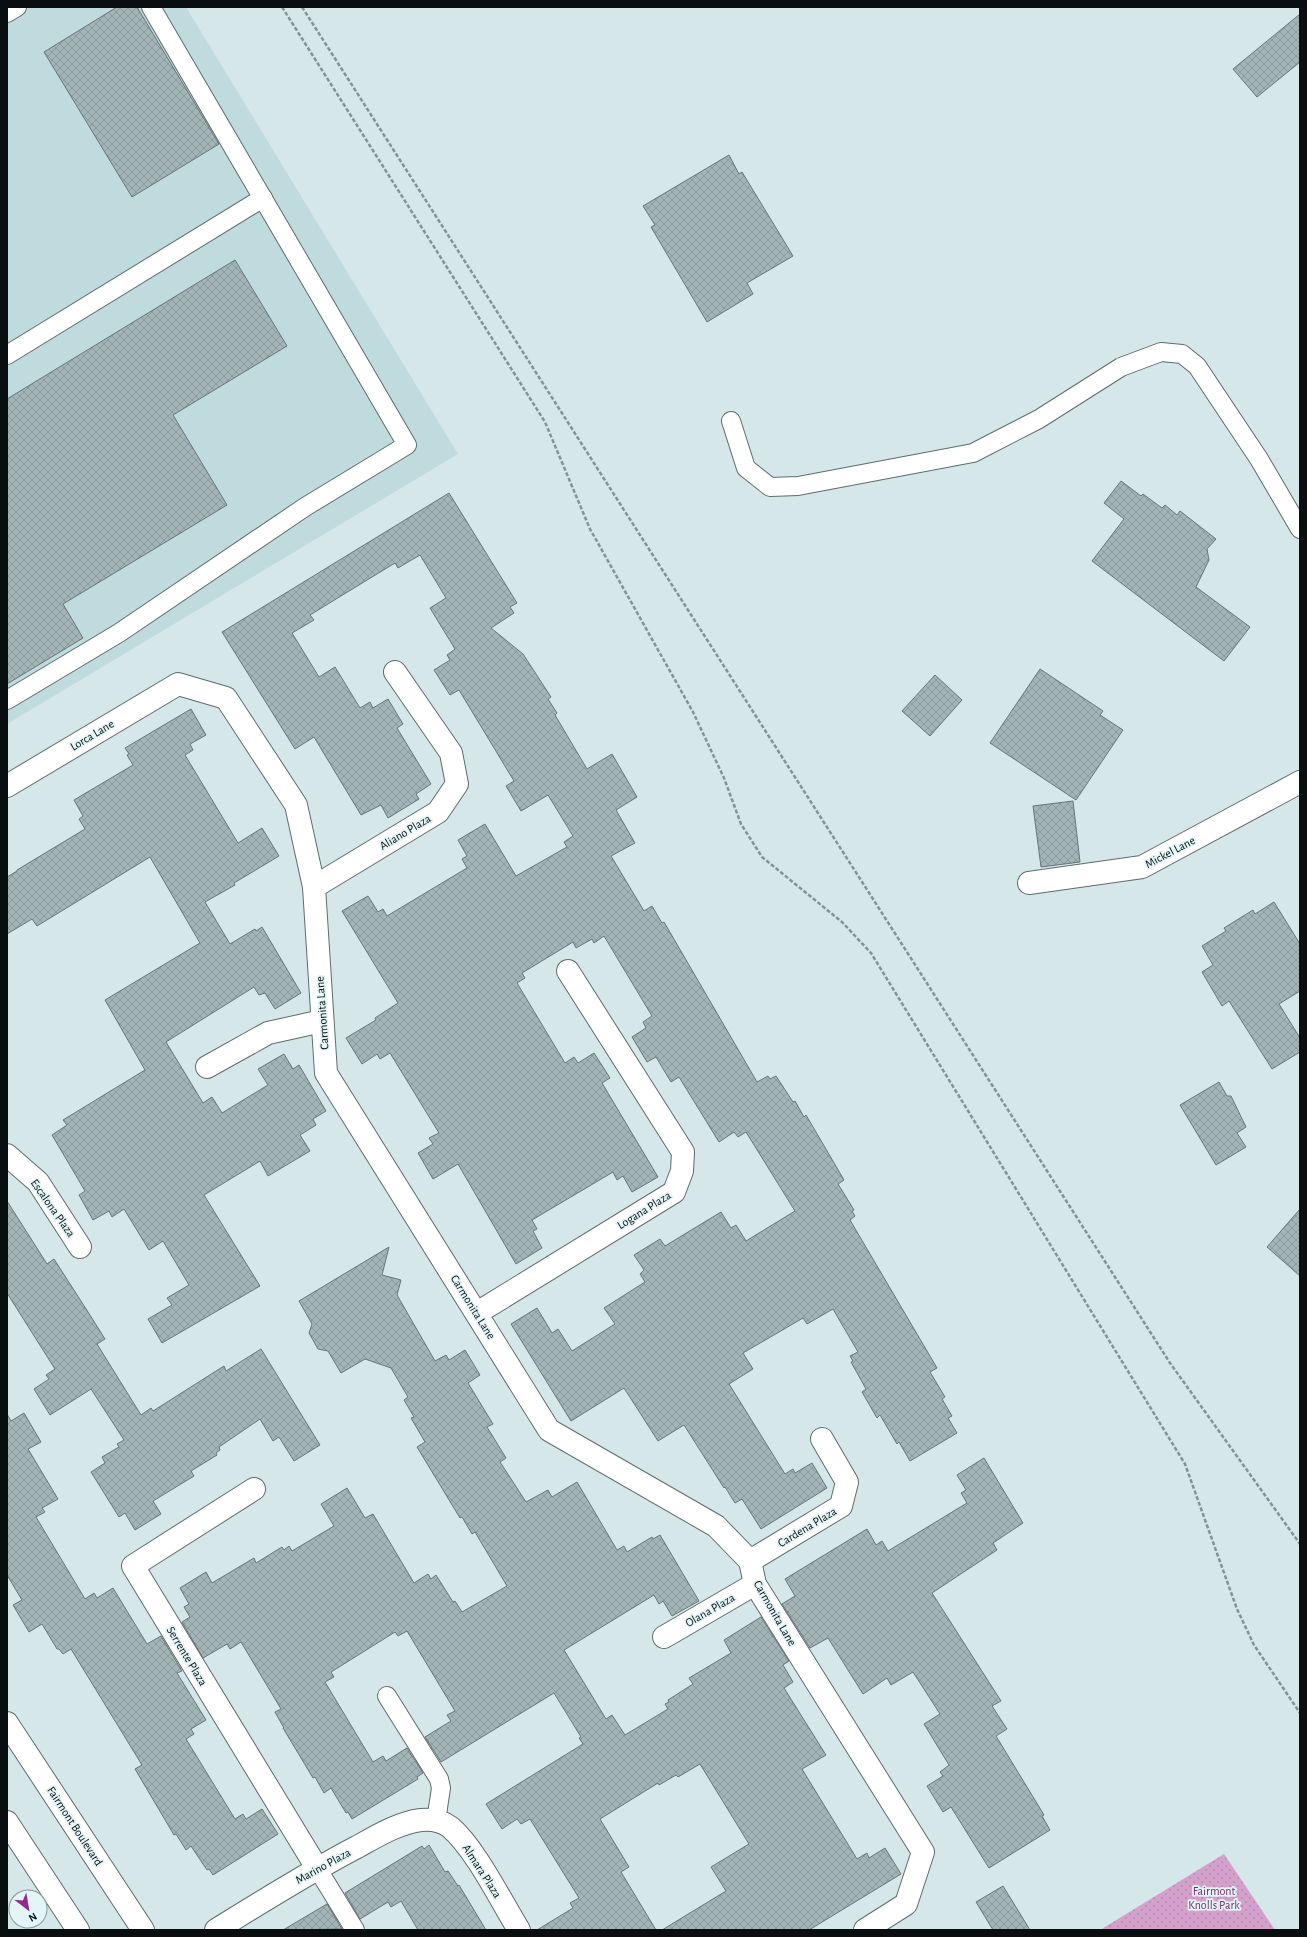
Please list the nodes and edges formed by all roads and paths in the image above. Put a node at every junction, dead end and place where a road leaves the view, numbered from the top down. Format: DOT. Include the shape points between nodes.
graph roads {
  1 [pos="17,7"];
  2 [pos="151,7"];
  3 [pos="282,7"];
  4 [pos="302,7"];
  5 [pos="7,13"];
  6 [pos="263,198"];
  7 [pos="7,355"];
  8 [pos="731,421"];
  9 [pos="1300,529"];
  10 [pos="395,672"];
  11 [pos="178,684"];
  12 [pos="7,700"];
  13 [pos="1300,782"];
  14 [pos="7,786"];
  15 [pos="1029,883"];
  16 [pos="314,887"];
  17 [pos="568,971"];
  18 [pos="322,1021"];
  19 [pos="207,1067"];
  20 [pos="7,1155"];
  21 [pos="80,1247"];
  22 [pos="477,1313"];
  23 [pos="822,1439"];
  24 [pos="254,1489"];
  25 [pos="1300,1544"];
  26 [pos="750,1561"];
  27 [pos="755,1584"];
  28 [pos="664,1637"];
  29 [pos="387,1696"];
  30 [pos="1300,1713"];
  31 [pos="7,1723"];
  32 [pos="436,1821"];
  33 [pos="7,1822"];
  34 [pos="317,1868"];
  35 [pos="78,1930"];
  36 [pos="142,1930"];
  37 [pos="216,1930"];
  38 [pos="355,1930"];
  39 [pos="519,1930"];
  40 [pos="865,1930"];
  1 -- 5 [label="lane"];
  2 -- 6 [label="lane"];
  3 -- 30 [label="path" via="545,422 590,529 692,712 724,778 741,824 762,857 842,922 871,953 1185,1464 1237,1609 1254,1645"];
  4 -- 25 [label="path" via="1170,1364"];
  6 -- 7 [label="lane"];
  6 -- 12 [label="lane" via="407,444 305,507 120,633"];
  8 -- 9 [label="lane" via="746,468 770,487 798,486 973,453 1039,419 1120,367 1160,352 1182,354 1198,366"];
  10 -- 16 [label="street, Aliano Plaza" via="451,753 457,784 438,812"];
  11 -- 14 [label="street, Lorca Lane"];
  11 -- 16 [label="street, Carmonita Lane" via="226,698 296,805"];
  13 -- 15 [label="street, Mickel Lane" via="1142,868"];
  16 -- 18 [label="street, Carmonita Lane"];
  17 -- 22 [label="street, Logana Plaza" via="683,1152 682,1171 674,1192"];
  18 -- 19 [label="street" via="268,1032"];
  18 -- 22 [label="street, Carmonita Lane" via="326,1072"];
  20 -- 21 [label="street, Escalona Plaza" via="38,1182"];
  22 -- 26 [label="street, Carmonita Lane" via="549,1430 716,1526"];
  23 -- 26 [label="street, Cardena Plaza" via="847,1482 841,1506"];
  24 -- 34 [label="street, Serrente Plaza" via="133,1566"];
  26 -- 27 [label="street, Carmonita Lane"];
  27 -- 28 [label="street, Olana Plaza"];
  27 -- 40 [label="street, Carmonita Lane" via="922,1852 906,1904"];
  29 -- 32 [label="lane" via="439,1779 441,1788"];
  31 -- 36 [label="street, Fairmont Boulevard"];
  32 -- 34 [label="street, Marino Plaza" via="422,1820 403,1824"];
  32 -- 39 [label="street, Almara Plaza" via="449,1826 463,1841"];
  33 -- 35 [label="street"];
  34 -- 37 [label="street, Marino Plaza"];
  34 -- 38 [label="lane"];
}
